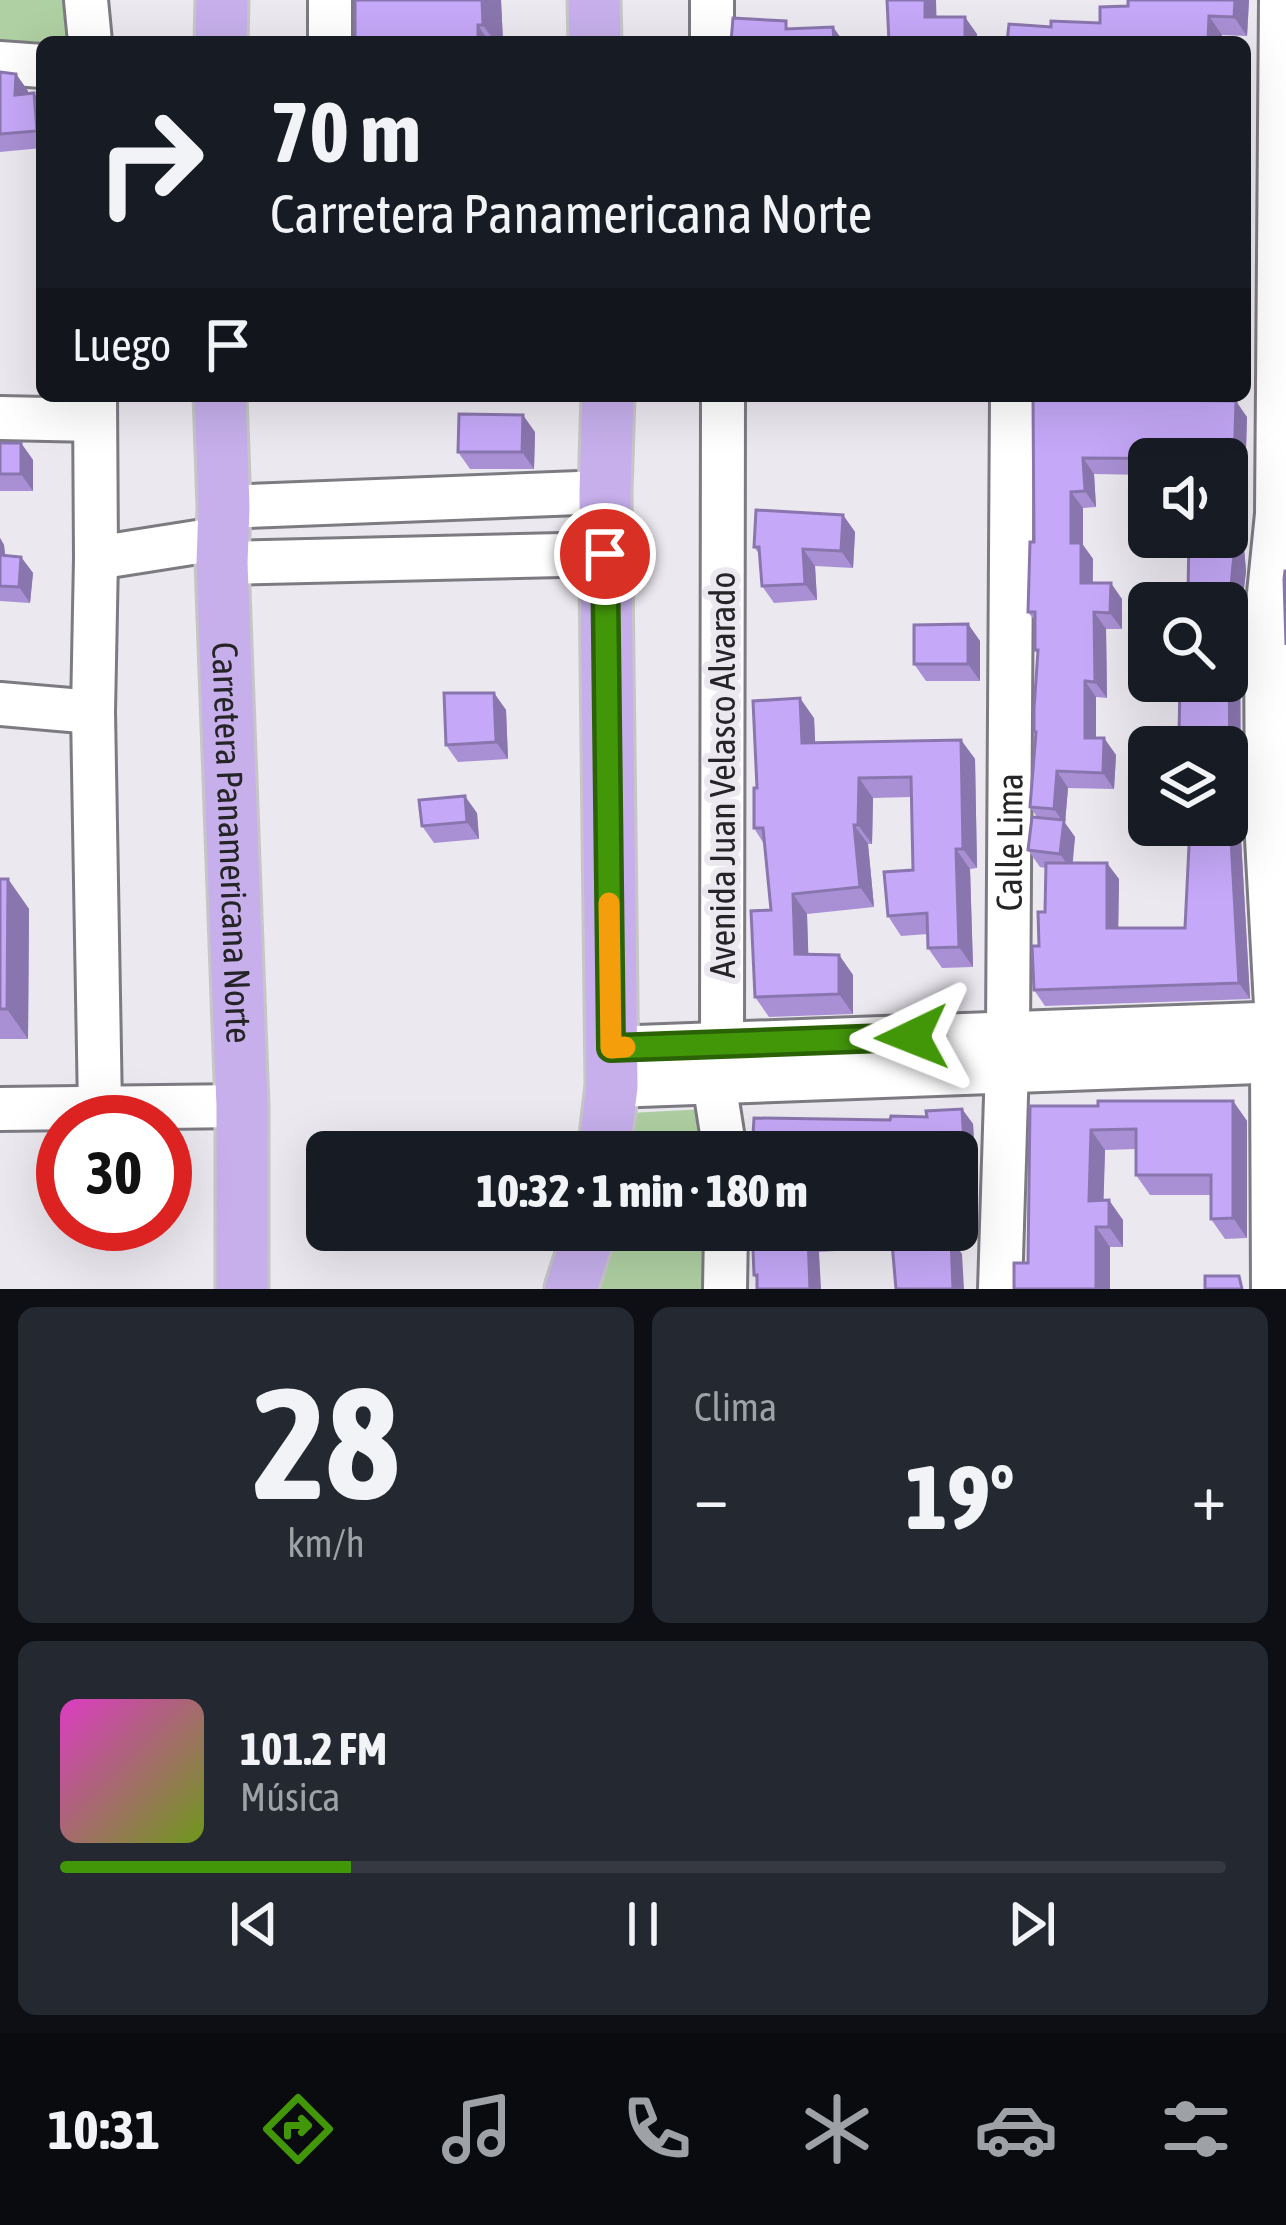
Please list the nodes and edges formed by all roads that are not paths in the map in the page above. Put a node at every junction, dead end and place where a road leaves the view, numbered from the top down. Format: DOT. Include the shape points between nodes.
graph roads {
  1 [pos="86,0"];
  2 [pos="222,0"];
  3 [pos="330,0"];
  4 [pos="594,0"];
  5 [pos="712,0"];
  6 [pos="1281,0"];
  7 [pos="89,36"];
  8 [pos="221,36"];
  9 [pos="330,36"];
  10 [pos="595,36"];
  11 [pos="712,36"];
  12 [pos="0,63"];
  13 [pos="36,65"];
  14 [pos="1270,121"];
  15 [pos="1269,371"];
  16 [pos="220,402"];
  17 [pos="608,402"];
  18 [pos="723,402"];
  19 [pos="1012,402"];
  20 [pos="95,408"];
  21 [pos="0,418"];
  22 [pos="604,492"];
  23 [pos="223,536"];
  24 [pos="605,554"];
  25 [pos="96,558"];
  26 [pos="1276,623"];
  27 [pos="0,704"];
  28 [pos="93,712"];
  29 [pos="1280,1042"];
  30 [pos="1006,1052"];
  31 [pos="718,1063"];
  32 [pos="611,1067"];
  33 [pos="100,1095"];
  34 [pos="242,1106"];
  35 [pos="192,1107"];
  36 [pos="0,1109"];
  37 [pos="36,1109"];
  38 [pos="606,1131"];
  39 [pos="723,1131"];
  40 [pos="583,1251"];
  41 [pos="726,1251"];
  42 [pos="242,1289"];
  43 [pos="571,1289"];
  44 [pos="725,1289"];
  45 [pos="1000,1289"];
  46 [pos="1274,1289"];
  1 -- 7 [label="street"];
  2 -- 8 [label="main road"];
  3 -- 9 [label="street"];
  4 -- 10 [label="main road"];
  5 -- 11 [label="street"];
  6 -- 14 [label="street"];
  12 -- 13 [label="street"];
  14 -- 15 [label="street"];
  15 -- 26 [label="street"];
  16 -- 23 [label="main road, Carretera Panamericana Norte"];
  17 -- 22 [label="main road"];
  18 -- 31 [label="street, Avenida Juan Velasco Alvarado"];
  19 -- 30 [label="street, Calle Lima"];
  20 -- 21 [label="street"];
  20 -- 25 [label="street"];
  22 -- 23 [label="street"];
  22 -- 24 [label="main road"];
  23 -- 24 [label="street"];
  23 -- 25 [label="street"];
  23 -- 34 [label="main road, Carretera Panamericana Norte"];
  24 -- 32 [label="main road"];
  25 -- 28 [label="street"];
  26 -- 29 [label="street" via="1267,838"];
  27 -- 28 [label="street"];
  28 -- 33 [label="street"];
  29 -- 30 [label="street"];
  29 -- 46 [label="street"];
  30 -- 31 [label="street"];
  30 -- 45 [label="street, Calle Lima"];
  31 -- 32 [label="street"];
  31 -- 39 [label="street, Avenida Juan Velasco Alvarado"];
  32 -- 38 [label="main road"];
  34 -- 35 [label="street"];
  34 -- 42 [label="main road, Carretera Panamericana Norte"];
  36 -- 37 [label="street"];
  40 -- 43 [label="main road"];
  41 -- 44 [label="street"];
}
